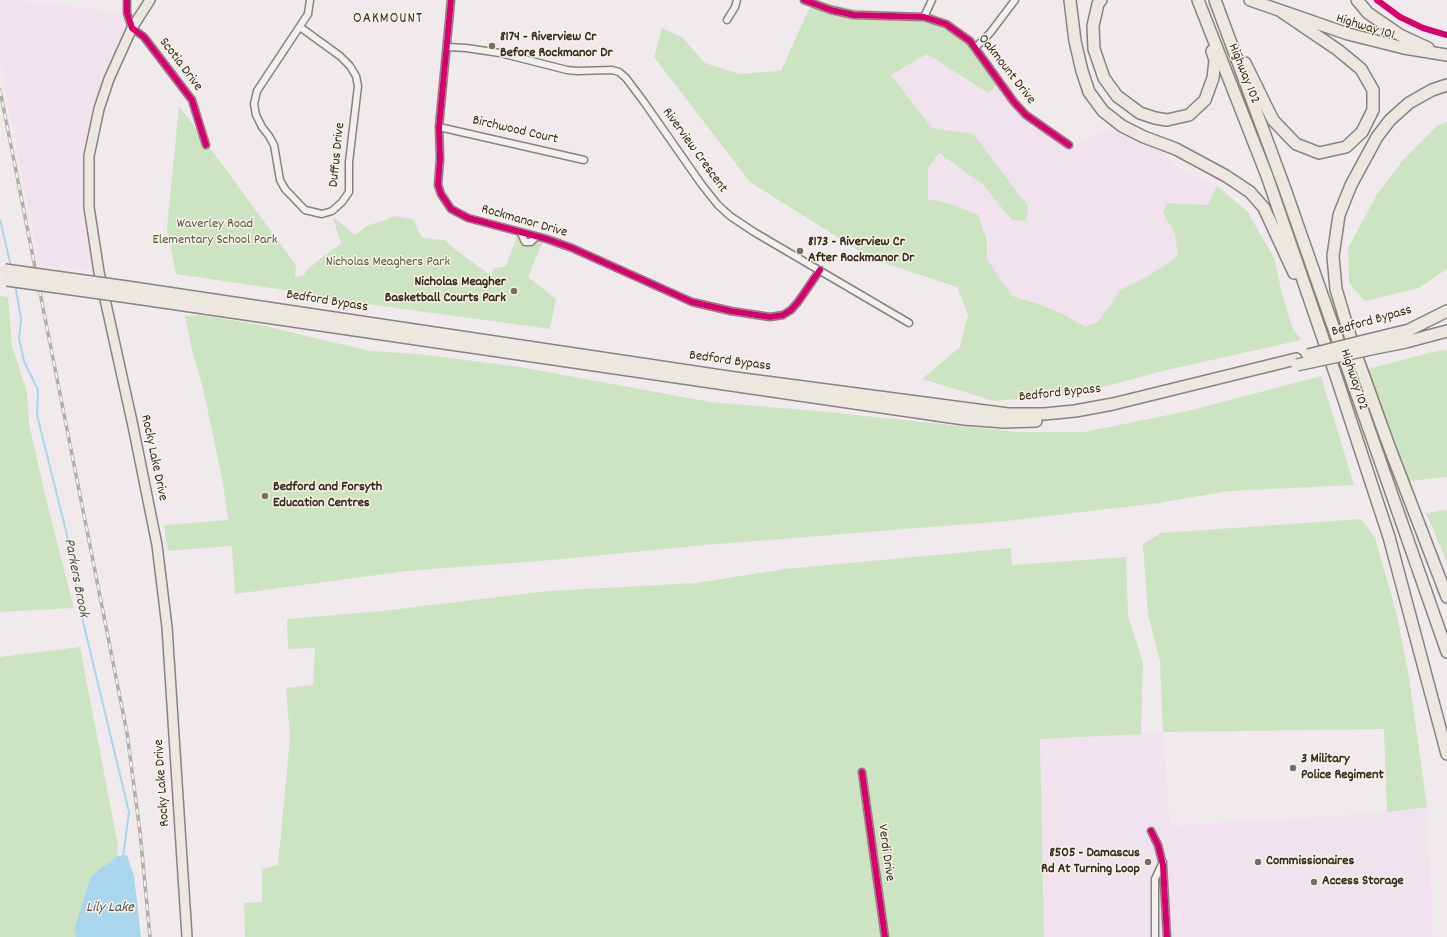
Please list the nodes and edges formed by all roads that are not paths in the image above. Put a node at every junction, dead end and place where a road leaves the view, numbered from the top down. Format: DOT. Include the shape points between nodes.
graph roads {
  1 [pos="127,0"];
  2 [pos="150,0"];
  3 [pos="310,0"];
  4 [pos="451,0"];
  5 [pos="737,0"];
  6 [pos="804,0"];
  7 [pos="932,0"];
  8 [pos="1015,0"];
  9 [pos="1070,0"];
  10 [pos="1101,0"];
  11 [pos="1198,0"];
  12 [pos="1215,0"];
  13 [pos="1250,0"];
  14 [pos="1357,0"];
  15 [pos="1279,10"];
  16 [pos="1219,12"];
  17 [pos="924,17"];
  18 [pos="727,20"];
  19 [pos="300,27"];
  20 [pos="132,28"];
  21 [pos="448,47"];
  22 [pos="975,48"];
  23 [pos="1446,57"];
  24 [pos="1447,85"];
  25 [pos="439,127"];
  26 [pos="206,145"];
  27 [pos="1068,145"];
  28 [pos="584,160"];
  29 [pos="820,270"];
  30 [pos="3,274"];
  31 [pos="1447,311"];
  32 [pos="909,323"];
  33 [pos="1447,331"];
  34 [pos="1324,341"];
  35 [pos="1369,344"];
  36 [pos="1376,448"];
  37 [pos="1447,597"];
  38 [pos="1447,630"];
  39 [pos="1447,652"];
  40 [pos="1447,754"];
  41 [pos="862,772"];
  42 [pos="1151,831"];
  43 [pos="1163,862"];
  44 [pos="187,937"];
  45 [pos="885,937"];
  46 [pos="1155,937"];
  47 [pos="1167,937"];
  1 -- 20 [label="street" via="127,13"];
  2 -- 20 [label="main road, Rocky Lake Drive"];
  3 -- 19 [label="street, Duffus Drive" via="308,14"];
  4 -- 21 [label="street, Rockmanor Drive"];
  5 -- 18 [label="street"];
  6 -- 17 [label="street, Oakmount Drive" via="854,15"];
  7 -- 17 [label="street"];
  8 -- 22 [label="street"];
  9 -- 34 [label="highway" via="1082,71 1089,92 1096,102 1122,126 1176,149 1250,192 1264,208"];
  10 -- 11 [label="highway" via="1094,26 1094,49 1104,78 1117,96 1140,113 1167,120 1189,115 1205,100 1213,78 1215,60"];
  11 -- 34 [label="highway, Highway 102" via="1267,176"];
  12 -- 16 [label="highway, Highway 102"];
  13 -- 15 [label="highway, Highway 101"];
  14 -- 23 [label="highway" via="1368,13 1400,35"];
  15 -- 16 [label="highway" via="1361,69 1373,90 1373,110 1362,132 1346,147 1319,153 1296,144 1273,120"];
  15 -- 23 [label="highway, Highway 101" via="1348,34"];
  16 -- 36 [label="highway, Highway 102" via="1285,189"];
  17 -- 22 [label="street, Oakmount Drive" via="946,24 970,41"];
  19 -- 19 [label="street, Duffus Drive" via="257,91 254,104 256,115 274,145 280,180 285,189 305,210 322,214 332,211 349,192 349,162 358,86 350,66"];
  20 -- 26 [label="street, Scotia Drive" via="144,37 192,100"];
  20 -- 44 [label="main road, Rocky Lake Drive" via="99,109 89,156 89,207 99,272 157,545 167,628"];
  21 -- 25 [label="street, Rockmanor Drive"];
  21 -- 29 [label="street, Riverview Crescent" via="500,53 572,70 619,72 644,102 718,205 754,232"];
  22 -- 27 [label="street, Oakmount Drive" via="1026,115"];
  24 -- 37 [label="highway" via="1409,103 1390,120 1377,137 1351,185 1340,215 1332,256 1336,289 1354,349"];
  25 -- 28 [label="street, Birchwood Court"];
  25 -- 29 [label="street, Rockmanor Drive" via="438,185 451,209 468,218 572,248 692,302 712,308 770,317 784,315 791,310"];
  29 -- 32 [label="street, Riverview Crescent"];
  30 -- 35 [label="highway, Bedford Bypass, bridge" via="870,406 1004,422 1066,418 1118,410"];
  31 -- 35 [label="highway, Bedford Bypass" via="1409,330"];
  33 -- 35 [label="highway, Bedford Bypass" via="1406,342"];
  34 -- 40 [label="highway, Highway 102" via="1389,537"];
  36 -- 38 [label="highway" via="1385,460"];
  36 -- 39 [label="highway, Highway 102"];
  41 -- 45 [label="street, Verdi Drive"];
  42 -- 43 [label="street"];
  43 -- 46 [label="street" via="1155,879"];
  43 -- 47 [label="street"];
}
